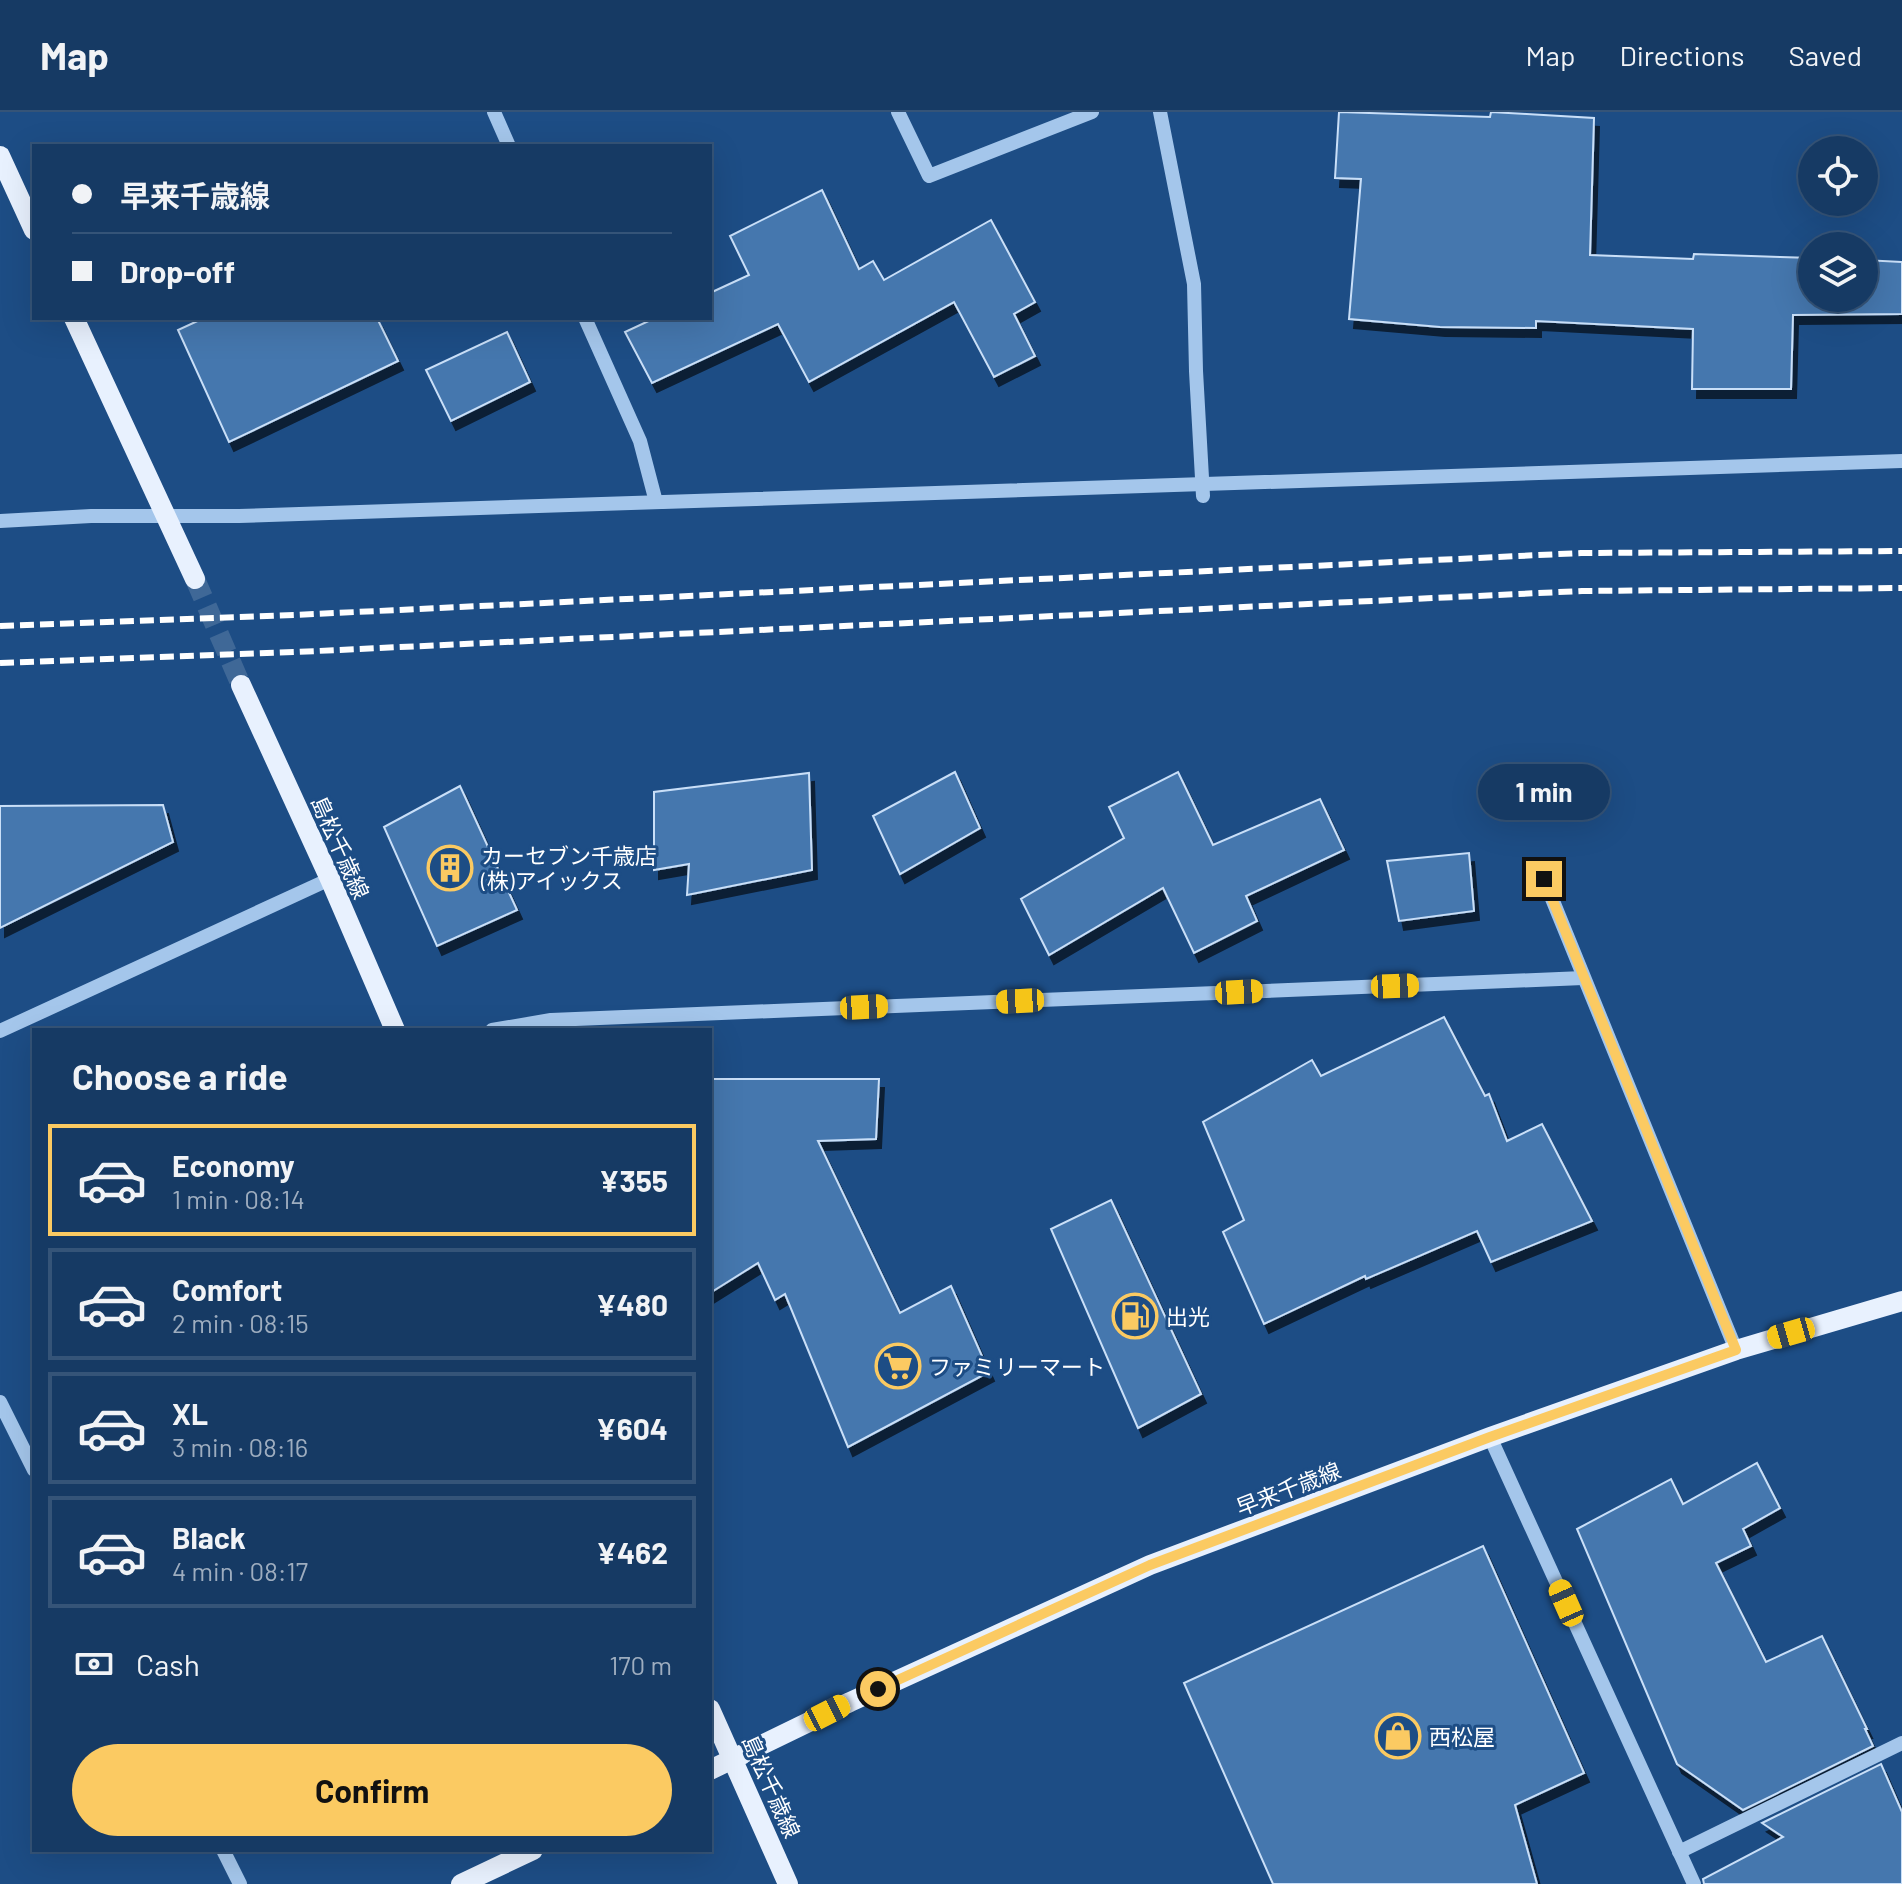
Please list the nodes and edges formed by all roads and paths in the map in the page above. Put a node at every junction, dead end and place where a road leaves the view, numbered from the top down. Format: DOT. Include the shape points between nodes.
graph roads {
  1 [pos="494,112"];
  2 [pos="898,112"];
  3 [pos="1092,112"];
  4 [pos="1160,112"];
  5 [pos="508,144"];
  6 [pos="0,156"];
  7 [pos="32,226"];
  8 [pos="75,320"];
  9 [pos="586,320"];
  10 [pos="1902,461"];
  11 [pos="1202,490"];
  12 [pos="656,502"];
  13 [pos="164,515"];
  14 [pos="0,521"];
  15 [pos="195,579"];
  16 [pos="241,685"];
  17 [pos="330,879"];
  18 [pos="1544,879"];
  19 [pos="1583,978"];
  20 [pos="394,1028"];
  21 [pos="504,1028"];
  22 [pos="0,1031"];
  23 [pos="1902,1301"];
  24 [pos="1736,1350"];
  25 [pos="0,1402"];
  26 [pos="1490,1437"];
  27 [pos="32,1466"];
  28 [pos="712,1713"];
  29 [pos="1902,1743"];
  30 [pos="734,1760"];
  31 [pos="712,1769"];
  32 [pos="224,1852"];
  33 [pos="529,1852"];
  34 [pos="1679,1852"];
  35 [pos="240,1884"];
  36 [pos="461,1884"];
  37 [pos="788,1884"];
  38 [pos="1694,1884"];
  1 -- 5 [label="street"];
  2 -- 3 [label="street" via="929,176"];
  4 -- 11 [label="street" via="1194,284"];
  6 -- 7 [label="main road"];
  8 -- 13 [label="main road"];
  9 -- 12 [label="street" via="640,441"];
  10 -- 11 [label="street"];
  11 -- 12 [label="street"];
  12 -- 13 [label="street"];
  13 -- 14 [label="street"];
  13 -- 15 [label="main road"];
  16 -- 17 [label="main road, 島松千歳線"];
  17 -- 20 [label="main road, 島松千歳線"];
  17 -- 22 [label="street"];
  18 -- 19 [label="street"];
  19 -- 21 [label="street" via="551,1020"];
  19 -- 24 [label="street"];
  23 -- 24 [label="main road, 早来千歳線"];
  24 -- 26 [label="main road, 早来千歳線"];
  25 -- 27 [label="street"];
  26 -- 30 [label="main road, 早来千歳線" via="1150,1565"];
  26 -- 34 [label="street"];
  28 -- 30 [label="main road, 島松千歳線"];
  29 -- 34 [label="street"];
  30 -- 31 [label="main road, 早来千歳線"];
  30 -- 37 [label="main road, 島松千歳線"];
  32 -- 35 [label="street"];
  33 -- 36 [label="main road"];
  34 -- 38 [label="street"];
}
